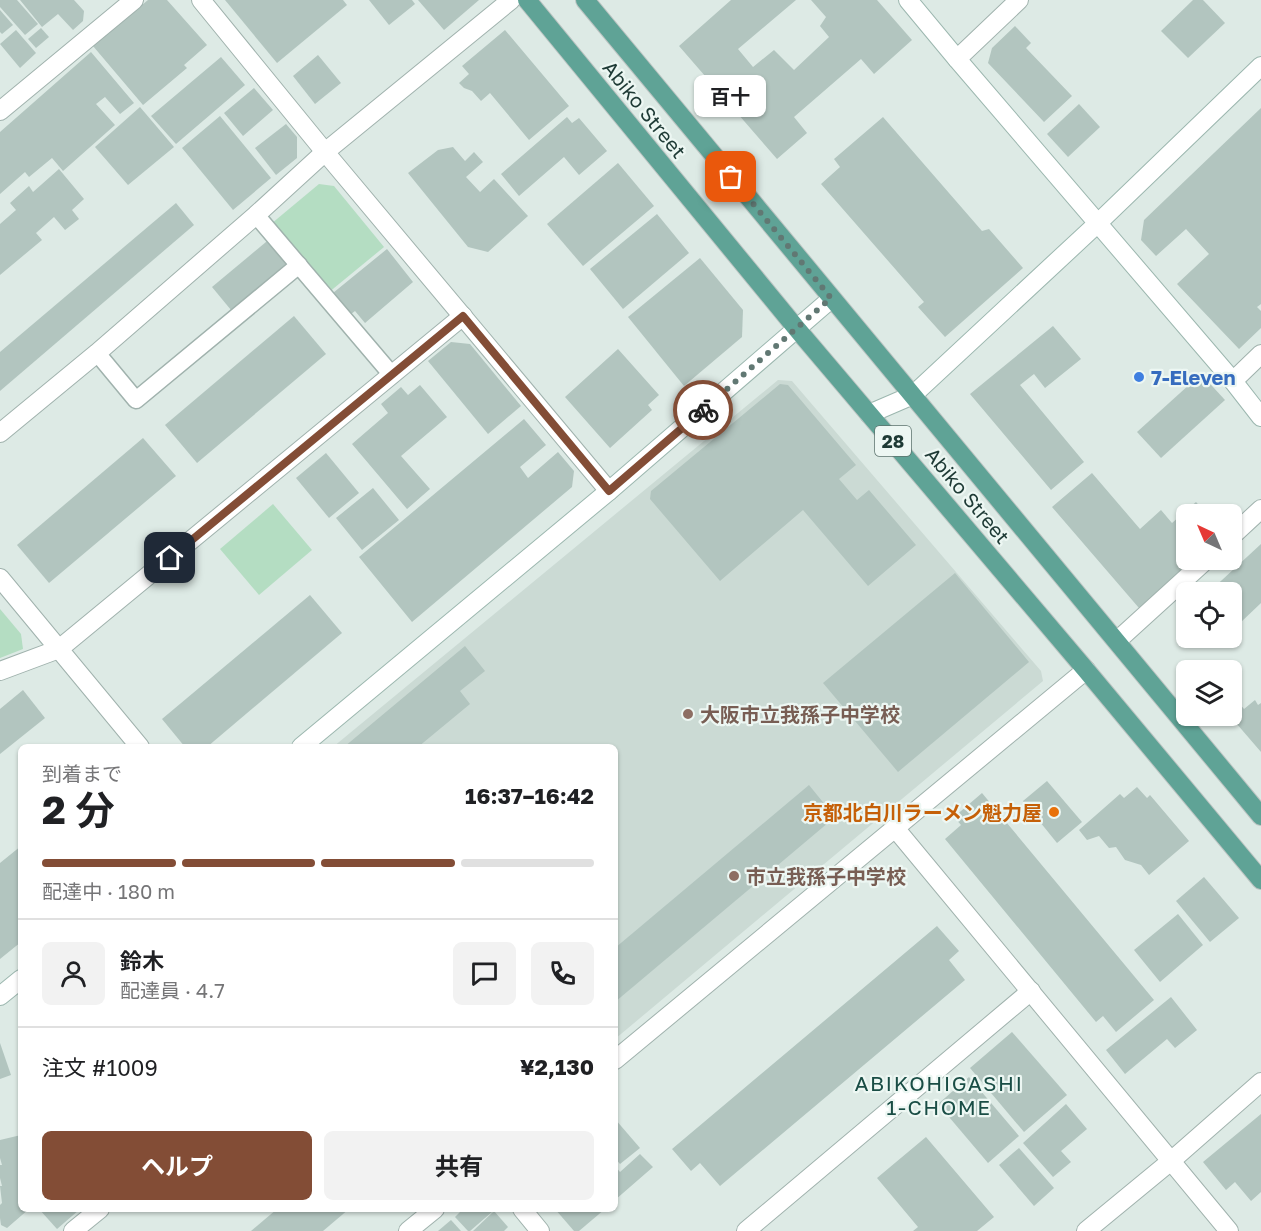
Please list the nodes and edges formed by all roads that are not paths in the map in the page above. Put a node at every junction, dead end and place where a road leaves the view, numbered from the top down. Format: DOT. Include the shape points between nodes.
graph roads {
  1 [pos="134,0"];
  2 [pos="201,0"];
  3 [pos="511,0"];
  4 [pos="527,0"];
  5 [pos="585,0"];
  6 [pos="908,0"];
  7 [pos="1019,0"];
  8 [pos="957,59"];
  9 [pos="1261,66"];
  10 [pos="0,111"];
  11 [pos="325,152"];
  12 [pos="256,214"];
  13 [pos="1098,223"];
  14 [pos="299,264"];
  15 [pos="831,298"];
  16 [pos="463,316"];
  17 [pos="796,329"];
  18 [pos="97,353"];
  19 [pos="1261,354"];
  20 [pos="392,375"];
  21 [pos="1233,381"];
  22 [pos="913,395"];
  23 [pos="869,414"];
  24 [pos="1261,417"];
  25 [pos="0,433"];
  26 [pos="609,491"];
  27 [pos="1261,509"];
  28 [pos="1242,527"];
  29 [pos="1195,570"];
  30 [pos="0,578"];
  31 [pos="1118,640"];
  32 [pos="59,649"];
  33 [pos="1086,670"];
  34 [pos="0,671"];
  35 [pos="138,744"];
  36 [pos="305,744"];
  37 [pos="1261,816"];
  38 [pos="895,828"];
  39 [pos="1261,880"];
  40 [pos="18,981"];
  41 [pos="1031,991"];
  42 [pos="0,996"];
  43 [pos="618,1058"];
  44 [pos="1261,1083"];
  45 [pos="1171,1161"];
  46 [pos="96,1212"];
  47 [pos="431,1212"];
  48 [pos="524,1212"];
  49 [pos="73,1231"];
  50 [pos="408,1231"];
  51 [pos="540,1231"];
  52 [pos="746,1231"];
  53 [pos="1086,1231"];
  54 [pos="1229,1231"];
  1 -- 10 [label="street"];
  2 -- 11 [label="street"];
  3 -- 11 [label="street"];
  4 -- 17 [label="main road, Abiko Street / 28"];
  5 -- 15 [label="main road, Abiko Street / 28"];
  6 -- 8 [label="street"];
  7 -- 8 [label="street"];
  8 -- 13 [label="street"];
  9 -- 13 [label="street"];
  11 -- 12 [label="street"];
  11 -- 16 [label="street"];
  12 -- 14 [label="lane"];
  12 -- 18 [label="street"];
  13 -- 21 [label="street"];
  13 -- 22 [label="street"];
  14 -- 18 [label="lane" via="136,400"];
  14 -- 20 [label="lane"];
  15 -- 17 [label="street"];
  15 -- 22 [label="main road, Abiko Street / 28"];
  16 -- 20 [label="street"];
  16 -- 26 [label="street"];
  17 -- 23 [label="main road, Abiko Street / 28"];
  17 -- 26 [label="street"];
  18 -- 25 [label="street"];
  19 -- 21 [label="street"];
  20 -- 32 [label="street"];
  21 -- 24 [label="street"];
  22 -- 23 [label="street"];
  22 -- 31 [label="main road, Abiko Street / 28"];
  23 -- 33 [label="main road, Abiko Street / 28"];
  26 -- 36 [label="street"];
  27 -- 28 [label="street"];
  29 -- 31 [label="street"];
  30 -- 32 [label="street"];
  31 -- 37 [label="main road, Abiko Street / 28"];
  32 -- 34 [label="street"];
  32 -- 35 [label="street"];
  33 -- 38 [label="street"];
  33 -- 39 [label="main road, Abiko Street / 28"];
  38 -- 41 [label="street"];
  38 -- 43 [label="street"];
  40 -- 42 [label="street"];
  41 -- 45 [label="street"];
  41 -- 52 [label="street"];
  44 -- 45 [label="street"];
  45 -- 53 [label="street"];
  45 -- 54 [label="street"];
  46 -- 49 [label="street"];
  47 -- 50 [label="street"];
  48 -- 51 [label="street"];
}
